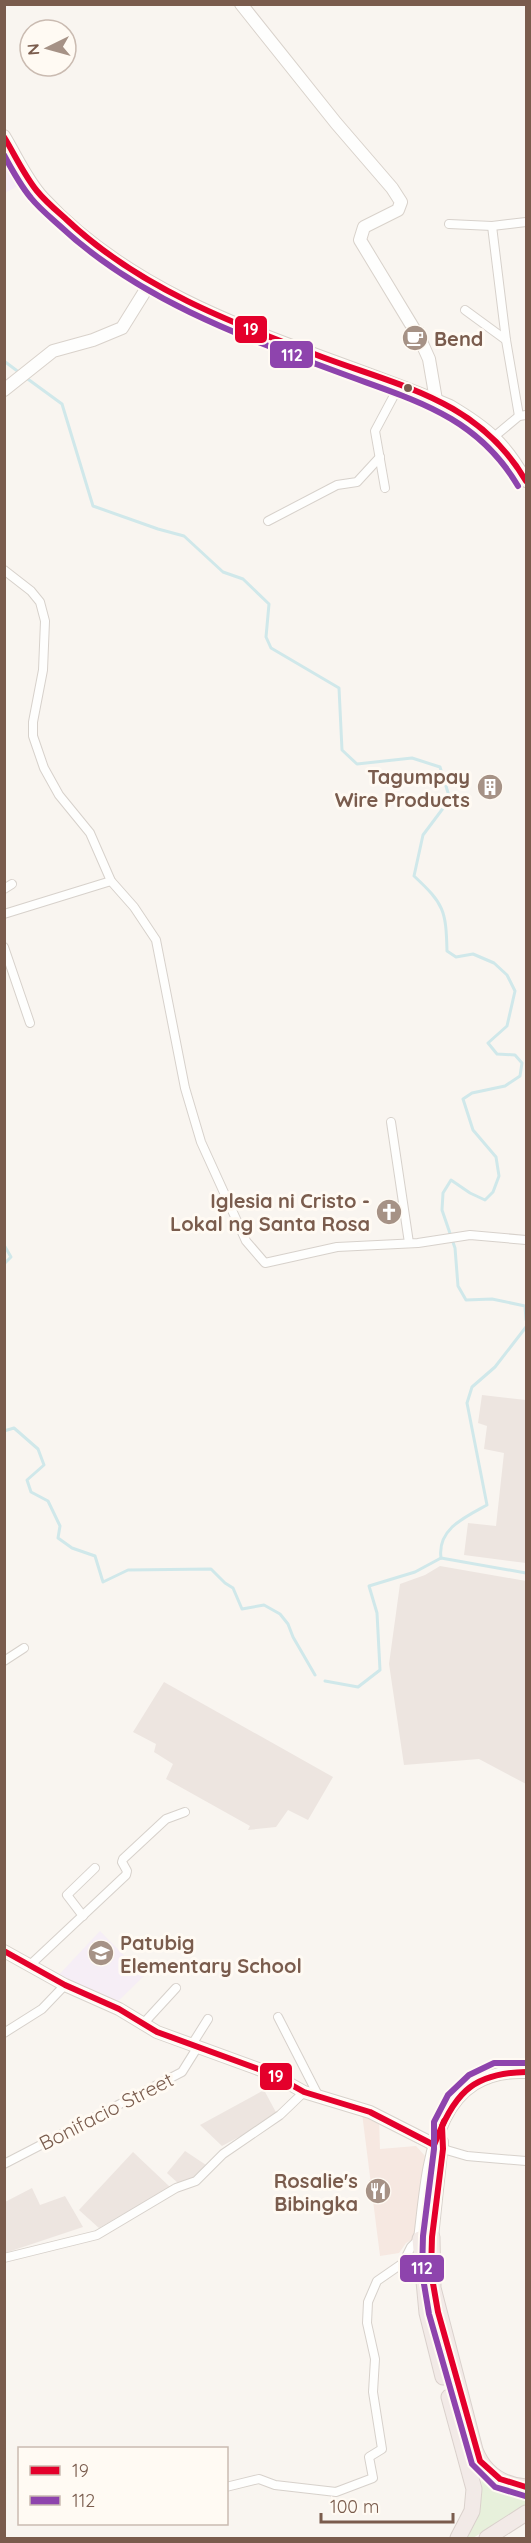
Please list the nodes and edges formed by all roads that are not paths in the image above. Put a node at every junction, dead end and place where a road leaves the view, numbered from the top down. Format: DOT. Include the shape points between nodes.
graph roads {
  1 [pos="241,4"];
  2 [pos="4,136"];
  3 [pos="526,222"];
  4 [pos="449,224"];
  5 [pos="492,225"];
  6 [pos="150,283"];
  7 [pos="465,309"];
  8 [pos="506,340"];
  9 [pos="399,386"];
  10 [pos="4,390"];
  11 [pos="436,400"];
  12 [pos="523,415"];
  13 [pos="495,436"];
  14 [pos="380,457"];
  15 [pos="526,481"];
  16 [pos="385,488"];
  17 [pos="268,521"];
  18 [pos="4,570"];
  19 [pos="111,881"];
  20 [pos="4,914"];
  21 [pos="4,947"];
  22 [pos="30,1023"];
  23 [pos="391,1122"];
  24 [pos="526,1240"];
  25 [pos="409,1243"];
  26 [pos="24,1648"];
  27 [pos="4,1661"];
  28 [pos="185,1812"];
  29 [pos="95,1868"];
  30 [pos="83,1916"];
  31 [pos="4,1951"];
  32 [pos="29,1966"];
  33 [pos="65,1985"];
  34 [pos="176,1988"];
  35 [pos="278,2017"];
  36 [pos="208,2019"];
  37 [pos="142,2025"];
  38 [pos="4,2033"];
  39 [pos="194,2047"];
  40 [pos="526,2072"];
  41 [pos="304,2092"];
  42 [pos="319,2097"];
  43 [pos="438,2147"];
  44 [pos="526,2161"];
  45 [pos="4,2164"];
  46 [pos="426,2238"];
  47 [pos="4,2258"];
  48 [pos="443,2377"];
  49 [pos="449,2397"];
  50 [pos="228,2487"];
  51 [pos="526,2487"];
  52 [pos="526,2513"];
  53 [pos="458,2538"];
  54 [pos="487,2538"];
  1 -- 11 [label="main road" via="401,202 398,210 364,227 360,240 420,339 429,359"];
  2 -- 6 [label="main road" via="41,197 86,240"];
  3 -- 5 [label="street"];
  4 -- 5 [label="street"];
  5 -- 8 [label="street"];
  6 -- 9 [label="main road" via="278,340"];
  6 -- 10 [label="main road" via="122,328 53,351"];
  7 -- 8 [label="street"];
  8 -- 12 [label="street"];
  9 -- 11 [label="main road"];
  9 -- 14 [label="street" via="375,431"];
  11 -- 13 [label="main road"];
  12 -- 13 [label="street"];
  13 -- 15 [label="main road"];
  14 -- 16 [label="street"];
  14 -- 17 [label="street" via="357,482 337,484"];
  18 -- 19 [label="street" via="40,602 45,621 43,670 33,722 40,757 59,795 90,833"];
  19 -- 20 [label="street"];
  19 -- 25 [label="street" via="156,940 185,1088 201,1142 246,1241 265,1263 337,1247"];
  21 -- 22 [label="street"];
  23 -- 25 [label="street"];
  24 -- 25 [label="street" via="470,1235"];
  26 -- 27 [label="street"];
  28 -- 30 [label="street" via="166,1819 123,1859 126,1875"];
  29 -- 30 [label="street" via="67,1895"];
  30 -- 32 [label="street"];
  31 -- 32 [label="main road"];
  32 -- 33 [label="main road"];
  33 -- 37 [label="main road"];
  33 -- 38 [label="street" via="42,2009"];
  34 -- 37 [label="street"];
  35 -- 42 [label="street"];
  36 -- 39 [label="street, Bonifacio Street"];
  37 -- 39 [label="main road"];
  39 -- 41 [label="main road" via="272,2074"];
  39 -- 45 [label="street, Bonifacio Street" via="182,2072"];
  40 -- 43 [label="main road" via="496,2072 474,2083 455,2100 442,2126"];
  41 -- 42 [label="main road"];
  41 -- 47 [label="street" via="280,2115 223,2154 196,2181 176,2188 97,2235"];
  42 -- 43 [label="main road" via="370,2112"];
  43 -- 44 [label="street" via="467,2156"];
  43 -- 46 [label="main road"];
  46 -- 48 [label="highway" via="427,2313"];
  46 -- 50 [label="street" via="411,2247 403,2263 377,2281 368,2302 367,2323 375,2359 373,2392 382,2449 369,2457 372,2478 336,2492 259,2480"];
  46 -- 51 [label="highway" via="433,2288 475,2450 492,2475 508,2484"];
  49 -- 53 [label="highway" via="474,2489 472,2511"];
  52 -- 54 [label="highway"];
}
